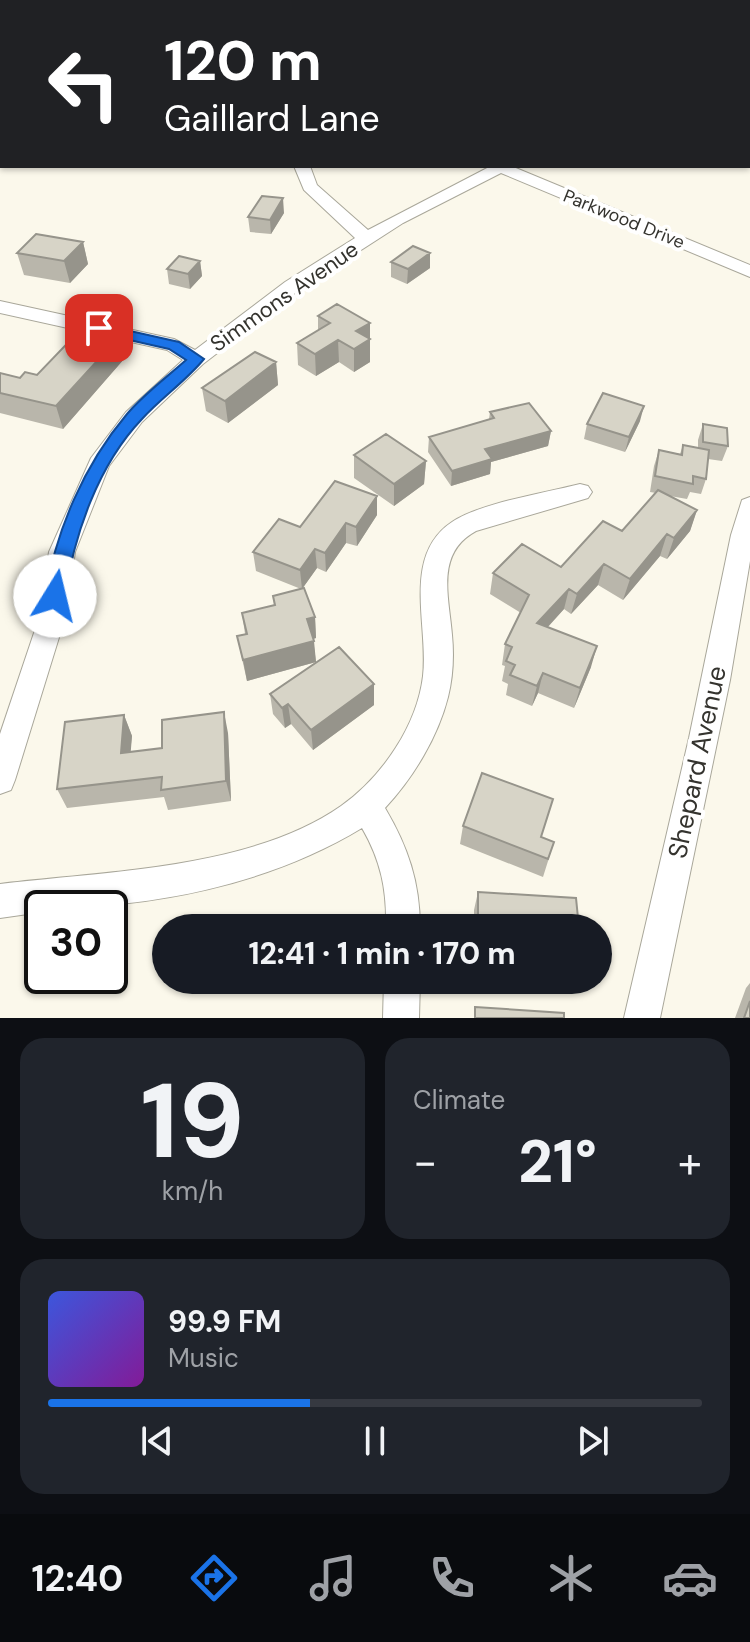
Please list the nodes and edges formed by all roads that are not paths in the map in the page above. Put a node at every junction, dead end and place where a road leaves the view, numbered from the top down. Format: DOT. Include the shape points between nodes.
graph roads {
  1 [pos="302,168"];
  2 [pos="498,168"];
  3 [pos="502,168"];
  4 [pos="367,239"];
  5 [pos="750,271"];
  6 [pos="0,307"];
  7 [pos="196,359"];
  8 [pos="580,492"];
  9 [pos="750,506"];
  10 [pos="742,567"];
  11 [pos="0,780"];
  12 [pos="365,804"];
  13 [pos="0,901"];
  14 [pos="403,914"];
  15 [pos="402,994"];
  16 [pos="401,1018"];
  17 [pos="642,1018"];
  1 -- 4 [label="street, Simmons Avenue" via="310,187"];
  2 -- 4 [label="street"];
  3 -- 5 [label="street, Parkwood Drive"];
  4 -- 7 [label="street, Simmons Avenue" via="292,286"];
  6 -- 7 [label="street" via="174,345"];
  7 -- 11 [label="street, Simmons Avenue" via="134,417 99,464 62,552 52,618"];
  8 -- 12 [label="street" via="460,528 441,552 431,578 439,639 426,723 394,774"];
  9 -- 10 [label="street, Shepard Avenue"];
  10 -- 17 [label="street, Shepard Avenue"];
  12 -- 13 [label="street" via="304,845 265,859 167,879"];
  12 -- 14 [label="street" via="394,853 404,890"];
  15 -- 16 [label="street"];
}
